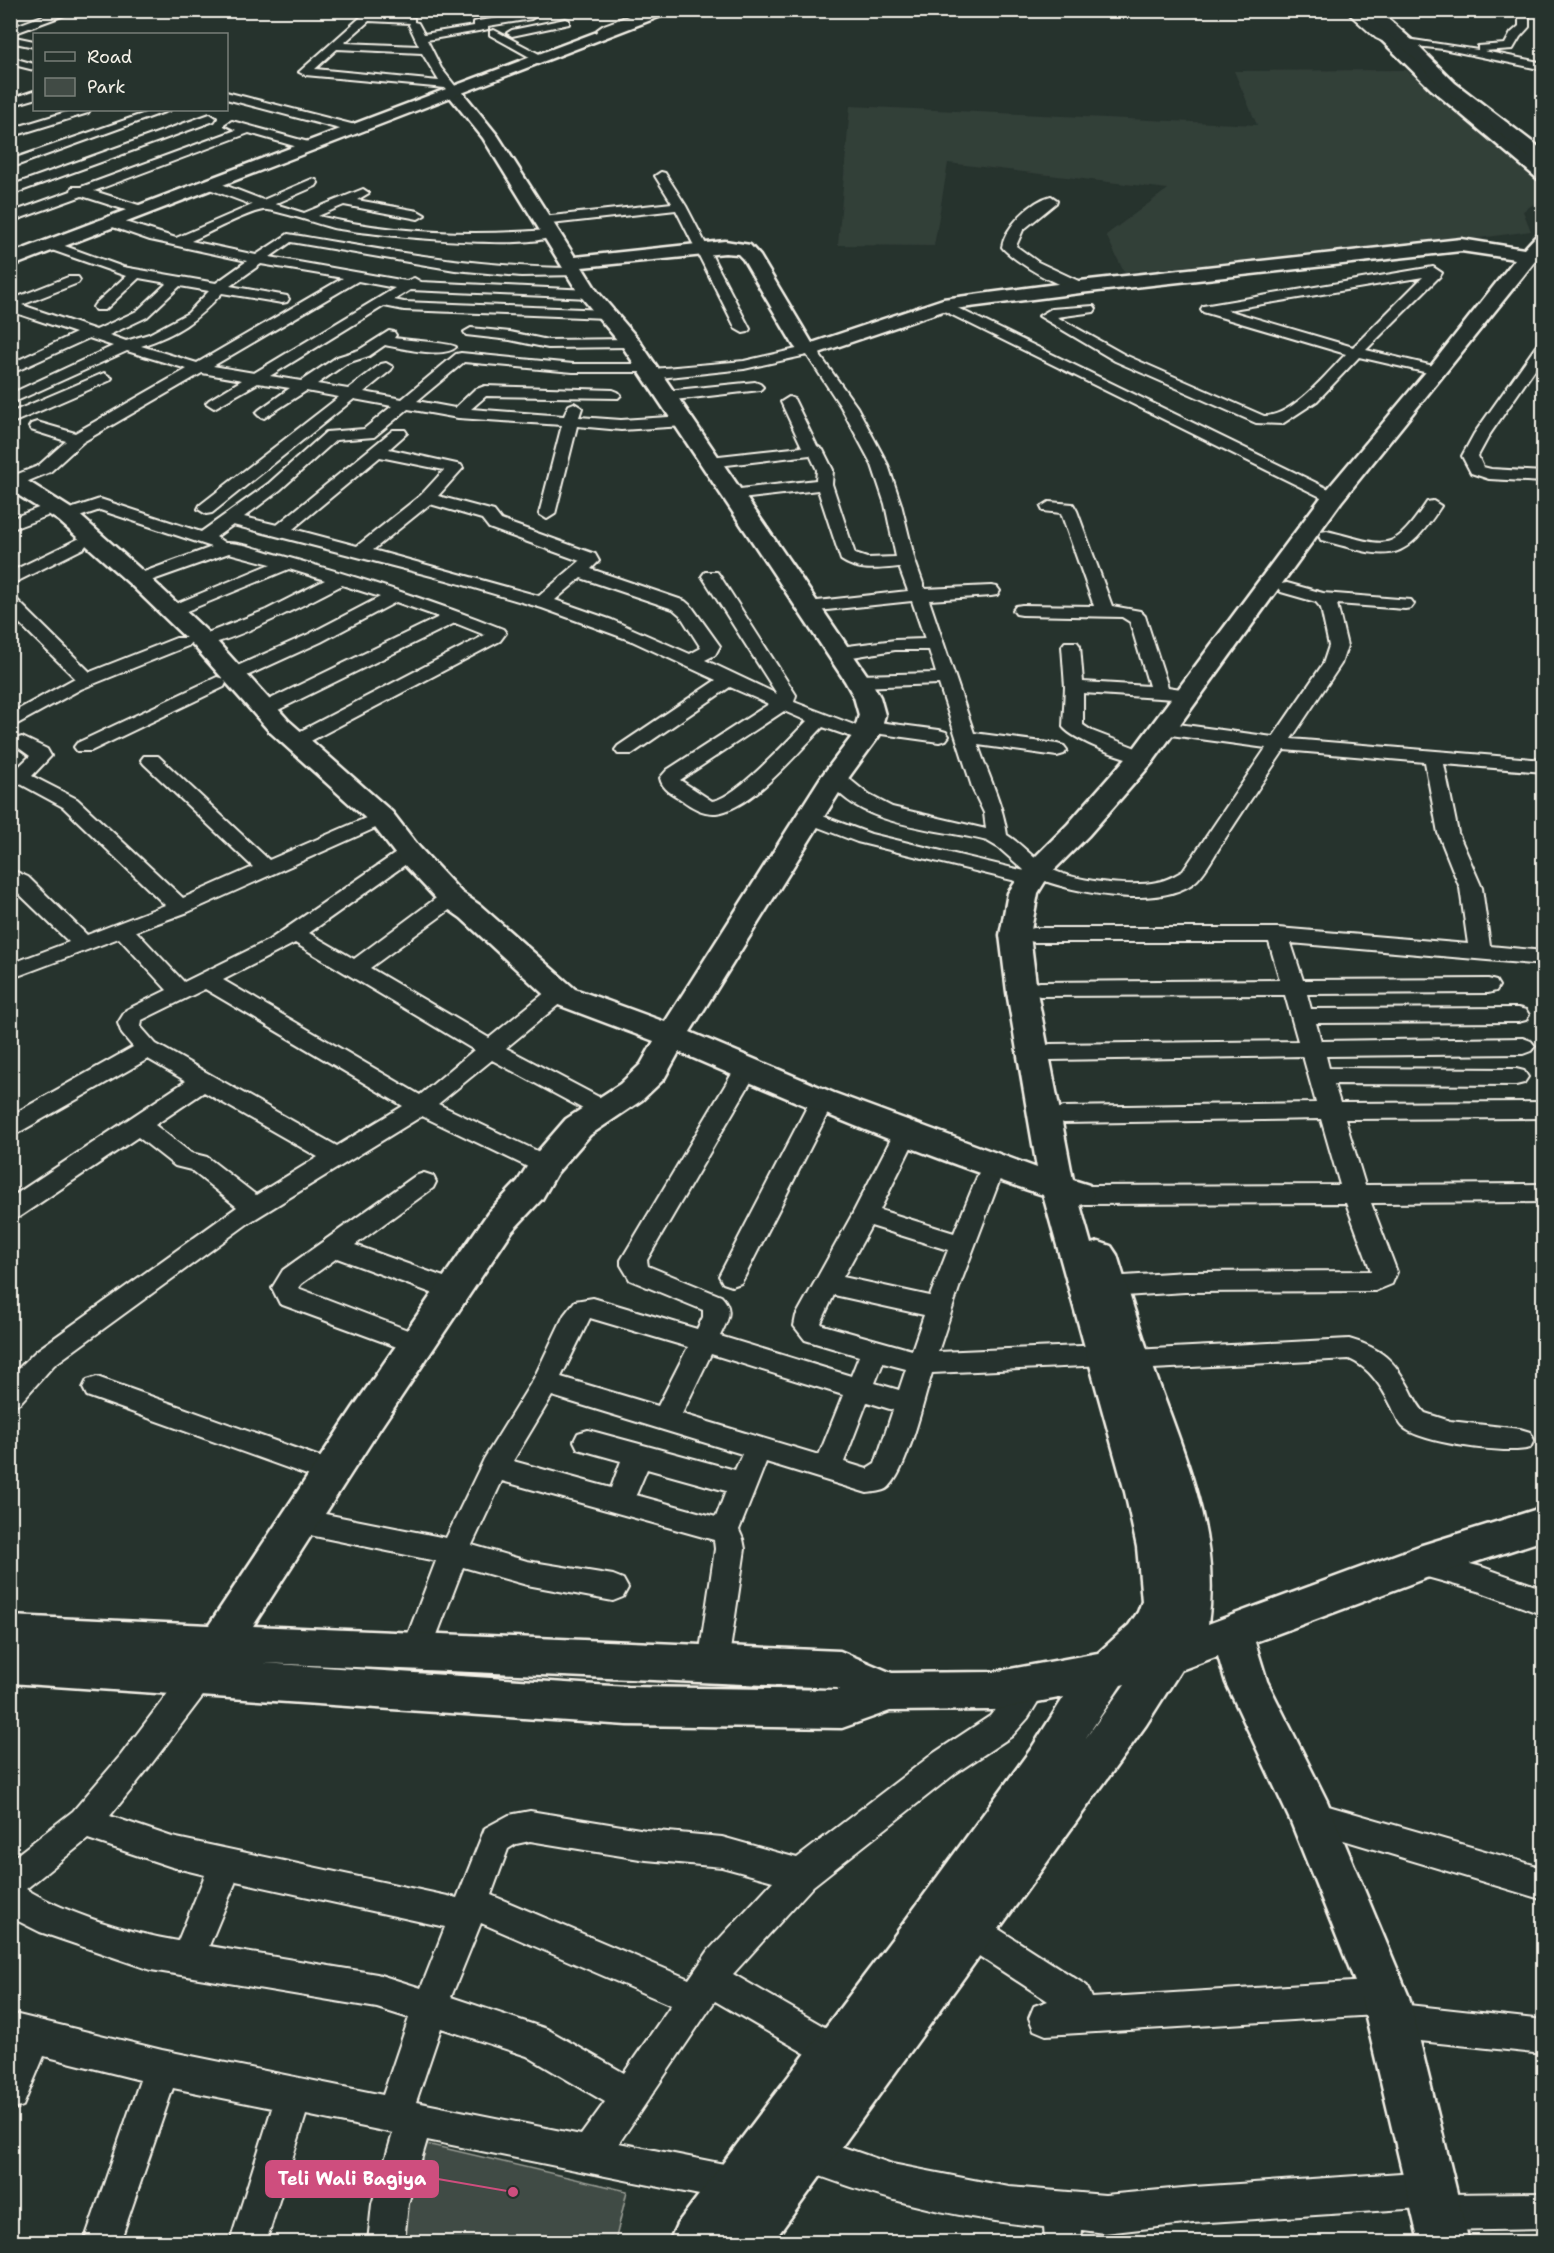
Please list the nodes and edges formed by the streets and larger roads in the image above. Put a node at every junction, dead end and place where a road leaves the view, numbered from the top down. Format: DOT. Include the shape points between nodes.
graph roads {
  1 [pos="73,10"];
  2 [pos="531,10"];
  3 [pos="557,10"];
  4 [pos="617,10"];
  5 [pos="655,10"];
  6 [pos="670,10"];
  7 [pos="1350,10"];
  8 [pos="1358,10"];
  9 [pos="1369,10"];
  10 [pos="1381,10"];
  11 [pos="1460,10"];
  12 [pos="1524,10"];
  13 [pos="1455,11"];
  14 [pos="412,14"];
  15 [pos="511,15"];
  16 [pos="478,24"];
  17 [pos="608,29"];
  18 [pos="10,32"];
  19 [pos="498,35"];
  20 [pos="420,36"];
  21 [pos="10,39"];
  22 [pos="1399,40"];
  23 [pos="33,44"];
  24 [pos="336,46"];
  25 [pos="1443,46"];
  26 [pos="428,50"];
  27 [pos="539,58"];
  28 [pos="319,59"];
  29 [pos="10,60"];
  30 [pos="340,61"];
  31 [pos="33,67"];
  32 [pos="1544,68"];
  33 [pos="456,88"];
  34 [pos="33,95"];
  35 [pos="228,96"];
  36 [pos="10,103"];
  37 [pos="161,111"];
  38 [pos="88,112"];
  39 [pos="193,112"];
  40 [pos="10,117"];
  41 [pos="210,118"];
  42 [pos="125,123"];
  43 [pos="34,124"];
  44 [pos="355,129"];
  45 [pos="247,130"];
  46 [pos="10,133"];
  47 [pos="152,139"];
  48 [pos="78,140"];
  49 [pos="308,146"];
  50 [pos="194,150"];
  51 [pos="1544,160"];
  52 [pos="10,166"];
  53 [pos="1544,175"];
  54 [pos="661,176"];
  55 [pos="43,179"];
  56 [pos="312,183"];
  57 [pos="209,184"];
  58 [pos="10,191"];
  59 [pos="81,192"];
  60 [pos="363,193"];
  61 [pos="1051,200"];
  62 [pos="342,201"];
  63 [pos="263,204"];
  64 [pos="680,206"];
  65 [pos="140,210"];
  66 [pos="418,215"];
  67 [pos="305,217"];
  68 [pos="10,218"];
  69 [pos="112,222"];
  70 [pos="546,227"];
  71 [pos="273,232"];
  72 [pos="178,242"];
  73 [pos="51,245"];
  74 [pos="701,250"];
  75 [pos="1538,250"];
  76 [pos="258,258"];
  77 [pos="10,261"];
  78 [pos="438,264"];
  79 [pos="136,274"];
  80 [pos="355,277"];
  81 [pos="73,280"];
  82 [pos="177,281"];
  83 [pos="409,286"];
  84 [pos="585,286"];
  85 [pos="1080,287"];
  86 [pos="219,289"];
  87 [pos="282,299"];
  88 [pos="383,302"];
  89 [pos="943,305"];
  90 [pos="10,306"];
  91 [pos="100,308"];
  92 [pos="1089,309"];
  93 [pos="743,329"];
  94 [pos="471,332"];
  95 [pos="94,333"];
  96 [pos="631,343"];
  97 [pos="128,345"];
  98 [pos="1544,345"];
  99 [pos="448,347"];
  100 [pos="812,350"];
  101 [pos="1355,352"];
  102 [pos="1539,359"];
  103 [pos="386,367"];
  104 [pos="201,368"];
  105 [pos="10,370"];
  106 [pos="1437,371"];
  107 [pos="65,376"];
  108 [pos="255,377"];
  109 [pos="654,379"];
  110 [pos="87,386"];
  111 [pos="307,386"];
  112 [pos="755,387"];
  113 [pos="353,394"];
  114 [pos="578,394"];
  115 [pos="614,395"];
  116 [pos="10,400"];
  117 [pos="145,400"];
  118 [pos="789,402"];
  119 [pos="214,403"];
  120 [pos="405,404"];
  121 [pos="264,413"];
  122 [pos="458,413"];
  123 [pos="14,417"];
  124 [pos="570,421"];
  125 [pos="684,421"];
  126 [pos="313,426"];
  127 [pos="340,430"];
  128 [pos="399,433"];
  129 [pos="77,439"];
  130 [pos="811,449"];
  131 [pos="376,451"];
  132 [pos="710,462"];
  133 [pos="1544,477"];
  134 [pos="824,484"];
  135 [pos="11,485"];
  136 [pos="732,495"];
  137 [pos="1333,497"];
  138 [pos="427,498"];
  139 [pos="1433,506"];
  140 [pos="1049,507"];
  141 [pos="41,512"];
  142 [pos="224,513"];
  143 [pos="546,514"];
  144 [pos="67,516"];
  145 [pos="10,525"];
  146 [pos="280,531"];
  147 [pos="1327,536"];
  148 [pos="203,539"];
  149 [pos="78,544"];
  150 [pos="228,547"];
  151 [pos="360,552"];
  152 [pos="906,561"];
  153 [pos="288,563"];
  154 [pos="430,571"];
  155 [pos="578,571"];
  156 [pos="711,576"];
  157 [pos="340,579"];
  158 [pos="10,580"];
  159 [pos="139,580"];
  160 [pos="1287,588"];
  161 [pos="991,591"];
  162 [pos="918,595"];
  163 [pos="395,596"];
  164 [pos="1322,598"];
  165 [pos="10,603"];
  166 [pos="541,603"];
  167 [pos="1406,603"];
  168 [pos="808,607"];
  169 [pos="1022,610"];
  170 [pos="172,612"];
  171 [pos="1105,612"];
  172 [pos="454,616"];
  173 [pos="193,641"];
  174 [pos="936,644"];
  175 [pos="1071,646"];
  176 [pos="840,653"];
  177 [pos="690,661"];
  178 [pos="947,678"];
  179 [pos="225,679"];
  180 [pos="729,679"];
  181 [pos="87,680"];
  182 [pos="858,681"];
  183 [pos="1074,687"];
  184 [pos="1174,692"];
  185 [pos="784,703"];
  186 [pos="263,710"];
  187 [pos="820,719"];
  188 [pos="10,722"];
  189 [pos="128,726"];
  190 [pos="1174,730"];
  191 [pos="868,731"];
  192 [pos="939,736"];
  193 [pos="966,738"];
  194 [pos="296,741"];
  195 [pos="22,742"];
  196 [pos="1279,744"];
  197 [pos="84,747"];
  198 [pos="625,750"];
  199 [pos="1057,750"];
  200 [pos="1433,755"];
  201 [pos="1142,757"];
  202 [pos="1544,766"];
  203 [pos="835,777"];
  204 [pos="809,817"];
  205 [pos="374,823"];
  206 [pos="997,838"];
  207 [pos="409,853"];
  208 [pos="267,869"];
  209 [pos="1043,876"];
  210 [pos="14,882"];
  211 [pos="451,898"];
  212 [pos="180,907"];
  213 [pos="123,930"];
  214 [pos="294,933"];
  215 [pos="1034,934"];
  216 [pos="1278,935"];
  217 [pos="84,944"];
  218 [pos="1480,952"];
  219 [pos="1544,958"];
  220 [pos="354,969"];
  221 [pos="10,972"];
  222 [pos="206,980"];
  223 [pos="1294,986"];
  224 [pos="1488,986"];
  225 [pos="1040,989"];
  226 [pos="181,992"];
  227 [pos="560,992"];
  228 [pos="1518,1014"];
  229 [pos="1303,1016"];
  230 [pos="672,1036"];
  231 [pos="1523,1046"];
  232 [pos="1313,1047"];
  233 [pos="147,1049"];
  234 [pos="490,1049"];
  235 [pos="1050,1052"];
  236 [pos="747,1068"];
  237 [pos="1321,1076"];
  238 [pos="1515,1077"];
  239 [pos="205,1080"];
  240 [pos="822,1101"];
  241 [pos="421,1106"];
  242 [pos="604,1110"];
  243 [pos="1544,1110"];
  244 [pos="1332,1111"];
  245 [pos="1064,1115"];
  246 [pos="139,1125"];
  247 [pos="10,1127"];
  248 [pos="906,1133"];
  249 [pos="337,1157"];
  250 [pos="545,1165"];
  251 [pos="993,1166"];
  252 [pos="424,1182"];
  253 [pos="1070,1192"];
  254 [pos="1544,1193"];
  255 [pos="1355,1194"];
  256 [pos="255,1208"];
  257 [pos="10,1211"];
  258 [pos="865,1215"];
  259 [pos="962,1245"];
  260 [pos="334,1247"];
  261 [pos="732,1276"];
  262 [pos="828,1284"];
  263 [pos="1109,1287"];
  264 [pos="453,1291"];
  265 [pos="939,1308"];
  266 [pos="704,1342"];
  267 [pos="417,1344"];
  268 [pos="874,1351"];
  269 [pos="1119,1357"];
  270 [pos="920,1363"];
  271 [pos="545,1383"];
  272 [pos="97,1388"];
  273 [pos="858,1389"];
  274 [pos="10,1395"];
  275 [pos="906,1403"];
  276 [pos="665,1420"];
  277 [pos="1520,1440"];
  278 [pos="588,1441"];
  279 [pos="758,1448"];
  280 [pos="638,1455"];
  281 [pos="494,1467"];
  282 [pos="826,1469"];
  283 [pos="332,1473"];
  284 [pos="743,1484"];
  285 [pos="619,1502"];
  286 [pos="300,1521"];
  287 [pos="1544,1523"];
  288 [pos="724,1531"];
  289 [pos="454,1552"];
  290 [pos="1419,1563"];
  291 [pos="613,1588"];
  292 [pos="1544,1602"];
  293 [pos="1231,1633"];
  294 [pos="10,1634"];
  295 [pos="220,1643"];
  296 [pos="416,1652"];
  297 [pos="1167,1657"];
  298 [pos="713,1664"];
  299 [pos="10,1665"];
  300 [pos="1108,1670"];
  301 [pos="198,1678"];
  302 [pos="1033,1685"];
  303 [pos="890,1692"];
  304 [pos="1311,1816"];
  305 [pos="84,1822"];
  306 [pos="226,1865"];
  307 [pos="801,1875"];
  308 [pos="10,1881"];
  309 [pos="1544,1884"];
  310 [pos="10,1898"];
  311 [pos="469,1910"];
  312 [pos="971,1931"];
  313 [pos="186,1959"];
  314 [pos="703,1989"];
  315 [pos="1075,1998"];
  316 [pos="430,2008"];
  317 [pos="1388,2009"];
  318 [pos="1046,2018"];
  319 [pos="23,2033"];
  320 [pos="1544,2037"];
  321 [pos="837,2053"];
  322 [pos="162,2068"];
  323 [pos="10,2093"];
  324 [pos="294,2095"];
  325 [pos="629,2096"];
  326 [pos="405,2117"];
  327 [pos="808,2153"];
  328 [pos="590,2154"];
  329 [pos="739,2184"];
  330 [pos="1544,2211"];
  331 [pos="1438,2215"];
  332 [pos="1063,2226"];
  333 [pos="102,2242"];
  334 [pos="248,2242"];
  335 [pos="386,2242"];
  336 [pos="695,2242"];
  337 [pos="742,2242"];
  1 -- 18 [label="street"];
  2 -- 15 [label="street" via="531,16"];
  3 -- 19 [label="street" via="559,19 569,23"];
  4 -- 17 [label="street"];
  5 -- 17 [label="street"];
  6 -- 17 [label="street"];
  7 -- 22 [label="street" via="1380,36"];
  8 -- 22 [label="street"];
  9 -- 22 [label="street"];
  10 -- 22 [label="street" via="1405,30"];
  11 -- 13 [label="street"];
  12 -- 25 [label="street" via="1524,27 1507,48"];
  14 -- 20 [label="street"];
  14 -- 24 [label="street" via="370,17"];
  15 -- 16 [label="street"];
  16 -- 19 [label="street"];
  16 -- 20 [label="street"];
  17 -- 27 [label="street"];
  19 -- 27 [label="street"];
  20 -- 26 [label="street"];
  20 -- 33 [label="street" via="447,68"];
  21 -- 23 [label="street"];
  22 -- 25 [label="street"];
  22 -- 51 [label="street" via="1449,86"];
  22 -- 53 [label="street" via="1437,86"];
  24 -- 26 [label="street"];
  24 -- 28 [label="street"];
  25 -- 32 [label="street"];
  26 -- 33 [label="street" via="431,68"];
  27 -- 33 [label="street"];
  28 -- 30 [label="street"];
  28 -- 33 [label="street" via="306,73"];
  29 -- 31 [label="street"];
  33 -- 44 [label="street"];
  33 -- 70 [label="street"];
  34 -- 36 [label="street"];
  35 -- 44 [label="street"];
  37 -- 42 [label="street"];
  38 -- 42 [label="street"];
  38 -- 43 [label="street"];
  39 -- 41 [label="street"];
  40 -- 43 [label="street"];
  41 -- 45 [label="street"];
  41 -- 47 [label="street"];
  42 -- 48 [label="street"];
  43 -- 46 [label="street"];
  43 -- 48 [label="street"];
  44 -- 49 [label="street"];
  45 -- 49 [label="street"];
  45 -- 50 [label="street"];
  47 -- 50 [label="street"];
  47 -- 55 [label="street"];
  48 -- 52 [label="street"];
  49 -- 57 [label="street"];
  50 -- 59 [label="street"];
  52 -- 55 [label="street"];
  54 -- 64 [label="street"];
  55 -- 58 [label="street"];
  55 -- 59 [label="street"];
  56 -- 63 [label="street"];
  57 -- 63 [label="street"];
  57 -- 65 [label="street"];
  59 -- 65 [label="street"];
  59 -- 68 [label="street"];
  60 -- 62 [label="street"];
  61 -- 85 [label="street" via="1030,215 1012,236 1009,248"];
  62 -- 66 [label="street"];
  62 -- 67 [label="street"];
  63 -- 67 [label="street"];
  63 -- 72 [label="street"];
  64 -- 70 [label="street"];
  64 -- 74 [label="street"];
  65 -- 69 [label="street"];
  67 -- 70 [label="street" via="415,237 519,237"];
  67 -- 71 [label="street"];
  69 -- 72 [label="street"];
  69 -- 73 [label="street"];
  70 -- 84 [label="street"];
  72 -- 76 [label="street"];
  73 -- 77 [label="street"];
  73 -- 79 [label="street"];
  74 -- 84 [label="street"];
  74 -- 93 [label="street"];
  74 -- 100 [label="street" via="735,246 751,256 801,342"];
  75 -- 85 [label="street" via="1461,244"];
  75 -- 106 [label="street"];
  75 -- 147 [label="street"];
  76 -- 78 [label="street" via="285,239 293,238"];
  76 -- 80 [label="street"];
  76 -- 86 [label="street"];
  78 -- 83 [label="street"];
  78 -- 84 [label="street" via="521,273"];
  79 -- 82 [label="street"];
  79 -- 91 [label="street"];
  80 -- 83 [label="street"];
  80 -- 104 [label="street"];
  81 -- 90 [label="street"];
  82 -- 86 [label="street"];
  82 -- 95 [label="street" via="142,314"];
  83 -- 84 [label="street"];
  83 -- 88 [label="street"];
  84 -- 88 [label="street" via="404,306"];
  84 -- 96 [label="street"];
  85 -- 89 [label="street"];
  86 -- 87 [label="street"];
  86 -- 97 [label="street" via="193,316 154,337"];
  88 -- 108 [label="street"];
  89 -- 100 [label="street"];
  89 -- 137 [label="street"];
  90 -- 95 [label="street"];
  92 -- 101 [label="street" via="1046,316 1120,358 1269,422 1312,398"];
  94 -- 96 [label="street" via="548,344"];
  95 -- 97 [label="street"];
  95 -- 105 [label="street"];
  96 -- 109 [label="street"];
  97 -- 104 [label="street"];
  97 -- 107 [label="street"];
  98 -- 102 [label="street"];
  99 -- 111 [label="street" via="420,347 386,337 364,353 342,360"];
  100 -- 109 [label="street"];
  100 -- 152 [label="street" via="880,465"];
  101 -- 101 [label="street" via="1211,310 1208,309 1433,271"];
  101 -- 106 [label="street"];
  102 -- 133 [label="street" via="1470,456 1477,470 1483,472"];
  103 -- 113 [label="street"];
  104 -- 108 [label="street"];
  104 -- 117 [label="street"];
  106 -- 137 [label="street"];
  107 -- 110 [label="street"];
  107 -- 116 [label="street"];
  108 -- 111 [label="street"];
  108 -- 119 [label="street"];
  109 -- 112 [label="street"];
  109 -- 120 [label="street" via="461,357"];
  109 -- 125 [label="street"];
  110 -- 117 [label="street" via="112,388"];
  110 -- 123 [label="street"];
  111 -- 113 [label="street"];
  111 -- 121 [label="street"];
  113 -- 120 [label="street"];
  113 -- 126 [label="street"];
  114 -- 115 [label="street"];
  114 -- 122 [label="street" via="485,391"];
  114 -- 124 [label="street"];
  117 -- 129 [label="street"];
  118 -- 130 [label="street"];
  120 -- 122 [label="street"];
  120 -- 142 [label="street" via="368,434 332,435 274,487"];
  122 -- 124 [label="street"];
  123 -- 129 [label="street"];
  124 -- 125 [label="street"];
  124 -- 143 [label="street"];
  125 -- 132 [label="street"];
  126 -- 127 [label="street"];
  126 -- 142 [label="street"];
  128 -- 131 [label="street"];
  129 -- 135 [label="street" via="44,469"];
  130 -- 132 [label="street"];
  130 -- 134 [label="street" via="818,452 825,470"];
  131 -- 138 [label="street" via="455,468"];
  131 -- 146 [label="street"];
  132 -- 136 [label="street"];
  134 -- 136 [label="street"];
  134 -- 152 [label="street" via="847,556 864,563"];
  135 -- 141 [label="street"];
  135 -- 144 [label="street"];
  136 -- 168 [label="street"];
  137 -- 184 [label="street"];
  138 -- 151 [label="street"];
  138 -- 155 [label="street" via="488,515 495,524 587,555 590,561"];
  139 -- 147 [label="street" via="1417,532 1390,549"];
  140 -- 171 [label="street" via="1069,511"];
  141 -- 145 [label="street"];
  141 -- 149 [label="street"];
  142 -- 146 [label="street"];
  142 -- 148 [label="street"];
  144 -- 148 [label="street" via="100,504"];
  144 -- 159 [label="street"];
  146 -- 151 [label="street"];
  147 -- 160 [label="street"];
  148 -- 150 [label="street"];
  149 -- 158 [label="street"];
  149 -- 173 [label="street"];
  150 -- 153 [label="street"];
  150 -- 159 [label="street"];
  151 -- 154 [label="street"];
  152 -- 162 [label="street"];
  153 -- 157 [label="street"];
  153 -- 170 [label="street"];
  154 -- 163 [label="street"];
  154 -- 166 [label="street"];
  155 -- 166 [label="street"];
  155 -- 177 [label="street" via="679,605 711,646"];
  156 -- 185 [label="street" via="783,687 787,695"];
  157 -- 163 [label="street"];
  157 -- 173 [label="street" via="272,614"];
  159 -- 170 [label="street"];
  160 -- 164 [label="street"];
  160 -- 190 [label="street"];
  161 -- 162 [label="street"];
  162 -- 168 [label="street"];
  162 -- 174 [label="street"];
  163 -- 172 [label="street"];
  163 -- 179 [label="street"];
  164 -- 167 [label="street"];
  164 -- 196 [label="street" via="1330,607 1338,646 1332,664"];
  165 -- 181 [label="street"];
  166 -- 177 [label="street" via="606,624"];
  168 -- 176 [label="street"];
  169 -- 171 [label="street"];
  170 -- 173 [label="street"];
  171 -- 184 [label="street" via="1123,612 1137,618"];
  172 -- 186 [label="street"];
  172 -- 194 [label="street" via="497,633"];
  173 -- 179 [label="street"];
  173 -- 181 [label="street"];
  174 -- 176 [label="street"];
  174 -- 178 [label="street"];
  175 -- 183 [label="street"];
  176 -- 182 [label="street"];
  177 -- 180 [label="street"];
  178 -- 182 [label="street"];
  178 -- 193 [label="street"];
  179 -- 186 [label="street"];
  179 -- 189 [label="street"];
  179 -- 205 [label="street" via="255,728"];
  180 -- 185 [label="street"];
  180 -- 198 [label="street"];
  181 -- 188 [label="street"];
  182 -- 191 [label="street" via="871,706"];
  183 -- 184 [label="street"];
  183 -- 201 [label="street" via="1076,731"];
  184 -- 190 [label="street"];
  185 -- 187 [label="street"];
  185 -- 187 [label="street" via="674,774 671,783 705,805 726,805"];
  186 -- 194 [label="street"];
  187 -- 191 [label="street"];
  189 -- 197 [label="street"];
  189 -- 208 [label="street" via="161,754 156,758"];
  190 -- 196 [label="street"];
  190 -- 201 [label="street"];
  190 -- 209 [label="street" via="1105,829"];
  191 -- 192 [label="street"];
  191 -- 203 [label="street"];
  193 -- 199 [label="street"];
  193 -- 206 [label="street" via="994,813"];
  194 -- 205 [label="street"];
  195 -- 212 [label="street" via="41,756 20,776 70,803"];
  196 -- 200 [label="street"];
  196 -- 209 [label="street" via="1190,875 1181,881 1156,890 1137,891"];
  200 -- 202 [label="street"];
  200 -- 218 [label="street" via="1448,833 1471,888"];
  201 -- 209 [label="street"];
  203 -- 204 [label="street"];
  203 -- 206 [label="street" via="869,804 894,815"];
  204 -- 209 [label="street" via="864,838"];
  204 -- 230 [label="street"];
  205 -- 207 [label="street"];
  205 -- 208 [label="street"];
  206 -- 209 [label="street"];
  207 -- 211 [label="street"];
  207 -- 214 [label="street"];
  208 -- 212 [label="street"];
  209 -- 215 [label="street"];
  209 -- 253 [label="street" via="1023,893 1015,935 1022,992"];
  210 -- 217 [label="street"];
  211 -- 220 [label="street"];
  211 -- 227 [label="street"];
  212 -- 213 [label="street"];
  213 -- 217 [label="street"];
  213 -- 226 [label="street"];
  214 -- 220 [label="street"];
  214 -- 222 [label="street"];
  215 -- 216 [label="street"];
  215 -- 225 [label="street"];
  216 -- 218 [label="street"];
  216 -- 223 [label="street"];
  217 -- 221 [label="street"];
  218 -- 219 [label="street"];
  220 -- 234 [label="street"];
  222 -- 226 [label="street"];
  222 -- 241 [label="street"];
  223 -- 224 [label="street"];
  223 -- 225 [label="street"];
  223 -- 229 [label="street"];
  225 -- 235 [label="street"];
  226 -- 233 [label="street" via="134,1015 129,1023"];
  227 -- 230 [label="street"];
  227 -- 234 [label="street"];
  228 -- 229 [label="street"];
  229 -- 232 [label="street"];
  230 -- 236 [label="street"];
  230 -- 242 [label="street" via="653,1071"];
  231 -- 232 [label="street"];
  232 -- 235 [label="street"];
  232 -- 237 [label="street"];
  233 -- 239 [label="street"];
  233 -- 247 [label="street"];
  234 -- 241 [label="street"];
  234 -- 242 [label="street"];
  235 -- 245 [label="street"];
  236 -- 240 [label="street"];
  236 -- 266 [label="street" via="634,1260 639,1273 717,1308"];
  237 -- 238 [label="street"];
  237 -- 244 [label="street"];
  239 -- 246 [label="street"];
  239 -- 249 [label="street"];
  240 -- 248 [label="street"];
  240 -- 261 [label="street"];
  241 -- 249 [label="street"];
  241 -- 250 [label="street"];
  242 -- 250 [label="street" via="578,1127"];
  243 -- 244 [label="street"];
  244 -- 245 [label="street"];
  244 -- 255 [label="street"];
  245 -- 253 [label="street"];
  246 -- 256 [label="street" via="184,1160 198,1163"];
  246 -- 257 [label="street"];
  248 -- 251 [label="street"];
  248 -- 258 [label="street"];
  249 -- 256 [label="street"];
  250 -- 264 [label="street"];
  251 -- 253 [label="street"];
  251 -- 259 [label="street"];
  252 -- 260 [label="street"];
  253 -- 255 [label="street"];
  253 -- 263 [label="street"];
  253 -- 269 [label="street"];
  254 -- 255 [label="street"];
  255 -- 263 [label="street" via="1384,1272 1380,1280 1185,1282"];
  256 -- 274 [label="street" via="45,1358"];
  258 -- 259 [label="street"];
  258 -- 262 [label="street"];
  259 -- 265 [label="street"];
  260 -- 264 [label="street"];
  260 -- 267 [label="street" via="292,1277 285,1288 289,1297"];
  262 -- 265 [label="street"];
  262 -- 268 [label="street" via="807,1326 814,1333"];
  263 -- 269 [label="street"];
  264 -- 267 [label="street"];
  265 -- 270 [label="street"];
  266 -- 271 [label="street" via="584,1308"];
  266 -- 273 [label="street"];
  266 -- 276 [label="street"];
  267 -- 283 [label="street"];
  268 -- 270 [label="street"];
  268 -- 273 [label="street"];
  269 -- 270 [label="street"];
  269 -- 277 [label="street" via="1362,1351 1381,1366 1415,1421 1438,1429"];
  269 -- 297 [label="street" via="1173,1477 1190,1569 1191,1610"];
  269 -- 300 [label="street" via="1157,1547 1162,1601 1144,1638"];
  270 -- 275 [label="street"];
  271 -- 276 [label="street"];
  271 -- 281 [label="street"];
  272 -- 283 [label="street"];
  273 -- 275 [label="street"];
  273 -- 282 [label="street"];
  275 -- 282 [label="street" via="886,1469 878,1480 867,1481"];
  276 -- 279 [label="street"];
  278 -- 280 [label="street"];
  279 -- 282 [label="street"];
  279 -- 284 [label="street"];
  280 -- 284 [label="street"];
  280 -- 285 [label="street"];
  281 -- 285 [label="street"];
  281 -- 289 [label="street"];
  283 -- 286 [label="street"];
  284 -- 288 [label="street"];
  285 -- 288 [label="street"];
  286 -- 289 [label="street"];
  286 -- 295 [label="street"];
  287 -- 290 [label="street"];
  288 -- 298 [label="street" via="730,1550"];
  289 -- 291 [label="street" via="527,1573"];
  289 -- 296 [label="street"];
  290 -- 292 [label="street"];
  290 -- 293 [label="street"];
  293 -- 297 [label="street"];
  293 -- 304 [label="street" via="1247,1683"];
  294 -- 295 [label="street"];
  295 -- 296 [label="street"];
  295 -- 301 [label="street"];
  296 -- 298 [label="street"];
  297 -- 300 [label="street"];
  297 -- 312 [label="street"];
  298 -- 303 [label="street" via="840,1670"];
  299 -- 301 [label="street"];
  300 -- 302 [label="street"];
  300 -- 321 [label="street" via="1046,1763"];
  301 -- 303 [label="street" via="627,1706 842,1709"];
  301 -- 305 [label="street"];
  302 -- 303 [label="street" via="994,1691"];
  302 -- 307 [label="street" via="1001,1726 935,1771"];
  304 -- 309 [label="street"];
  304 -- 317 [label="street"];
  305 -- 306 [label="street" via="172,1852"];
  305 -- 308 [label="street"];
  306 -- 311 [label="street"];
  306 -- 313 [label="street"];
  307 -- 311 [label="street" via="722,1852 646,1845 530,1826 509,1830 496,1839"];
  307 -- 314 [label="street" via="721,1962"];
  310 -- 313 [label="street" via="40,1916 151,1953"];
  311 -- 314 [label="street"];
  311 -- 316 [label="street"];
  312 -- 315 [label="street"];
  312 -- 327 [label="street"];
  313 -- 316 [label="street" via="377,1991"];
  314 -- 321 [label="street"];
  314 -- 325 [label="street"];
  316 -- 325 [label="street" via="535,2041"];
  316 -- 326 [label="street"];
  317 -- 318 [label="street"];
  317 -- 320 [label="street"];
  317 -- 331 [label="street"];
  319 -- 322 [label="street"];
  319 -- 323 [label="street"];
  321 -- 329 [label="street"];
  322 -- 324 [label="street"];
  322 -- 333 [label="street"];
  324 -- 326 [label="street"];
  324 -- 334 [label="street"];
  325 -- 328 [label="street"];
  326 -- 328 [label="street"];
  326 -- 335 [label="street"];
  327 -- 332 [label="street" via="892,2182 1009,2205"];
  327 -- 337 [label="street"];
  328 -- 329 [label="street"];
  329 -- 336 [label="street"];
  330 -- 331 [label="street"];
  331 -- 332 [label="street" via="1194,2205 1105,2214"];
}
